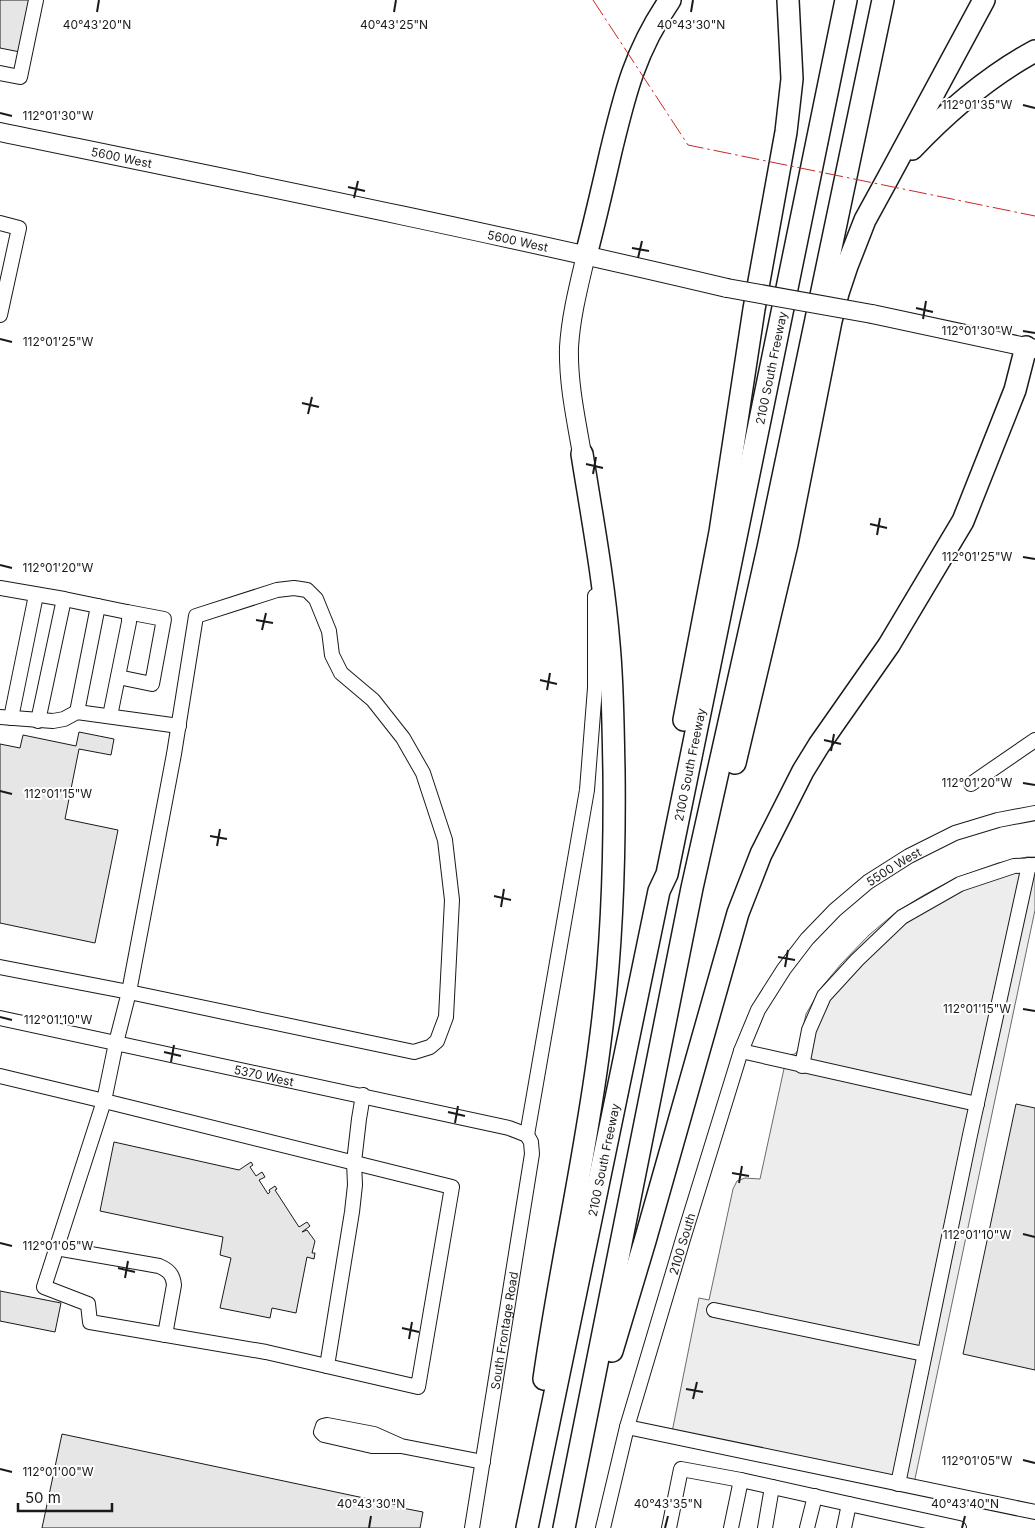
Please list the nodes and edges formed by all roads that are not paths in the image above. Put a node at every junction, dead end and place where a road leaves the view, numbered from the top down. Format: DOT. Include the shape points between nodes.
graph roads {
  1 [pos="36,0"];
  2 [pos="670,0"];
  3 [pos="788,0"];
  4 [pos="846,0"];
  5 [pos="883,0"];
  6 [pos="984,0"];
  7 [pos="1035,51"];
  8 [pos="0,73"];
  9 [pos="0,132"];
  10 [pos="888,178"];
  11 [pos="0,224"];
  12 [pos="586,255"];
  13 [pos="0,315"];
  14 [pos="1030,348"];
  15 [pos="582,454"];
  16 [pos="0,588"];
  17 [pos="36,595"];
  18 [pos="64,599"];
  19 [pos="98,606"];
  20 [pos="127,612"];
  21 [pos="118,677"];
  22 [pos="77,712"];
  23 [pos="110,716"];
  24 [pos="6,718"];
  25 [pos="38,721"];
  26 [pos="179,726"];
  27 [pos="1033,742"];
  28 [pos="971,784"];
  29 [pos="1035,813"];
  30 [pos="1032,865"];
  31 [pos="692,888"];
  32 [pos="659,891"];
  33 [pos="0,967"];
  34 [pos="784,969"];
  35 [pos="129,992"];
  36 [pos="0,1018"];
  37 [pos="116,1043"];
  38 [pos="741,1051"];
  39 [pos="802,1066"];
  40 [pos="0,1076"];
  41 [pos="363,1095"];
  42 [pos="104,1101"];
  43 [pos="977,1104"];
  44 [pos="527,1135"];
  45 [pos="354,1162"];
  46 [pos="56,1248"];
  47 [pos="714,1310"];
  48 [pos="165,1335"];
  49 [pos="924,1354"];
  50 [pos="327,1366"];
  51 [pos="627,1427"];
  52 [pos="401,1446"];
  53 [pos="483,1462"];
  54 [pos="538,1473"];
  55 [pos="741,1480"];
  56 [pos="898,1484"];
  57 [pos="573,1485"];
  58 [pos="772,1487"];
  59 [pos="815,1496"];
  60 [pos="849,1504"];
  61 [pos="1035,1512"];
  62 [pos="472,1528"];
  63 [pos="526,1528"];
  64 [pos="564,1528"];
  65 [pos="603,1528"];
  66 [pos="669,1528"];
  67 [pos="731,1528"];
  68 [pos="765,1528"];
  69 [pos="807,1528"];
  70 [pos="844,1528"];
  71 [pos="959,1528"];
  1 -- 8 [label="street" via="20,77"];
  2 -- 12 [label="highway" via="645,40 631,74"];
  3 -- 32 [label="highway" via="792,79 786,132 751,326 720,532 685,712"];
  4 -- 32 [label="highway, 2100 South Freeway" via="669,864"];
  5 -- 31 [label="highway" via="768,548"];
  6 -- 10 [label="highway"];
  7 -- 10 [label="highway" via="998,74 952,110 908,152"];
  9 -- 12 [label="main road, 5600 West"];
  10 -- 31 [label="highway" via="865,220 838,294 787,544 716,842"];
  11 -- 13 [label="street" via="18,228"];
  12 -- 14 [label="main road, 5600 West, bridge" via="727,288 872,314"];
  12 -- 15 [label="main road" via="569,347 570,378"];
  14 -- 57 [label="highway" via="963,521 889,645 803,771 774,825 749,883"];
  15 -- 44 [label="street" via="595,593 596,666 592,733 587,790"];
  15 -- 54 [label="highway" via="610,645 613,890 600,1040 546,1369 537,1436"];
  16 -- 17 [label="street"];
  17 -- 18 [label="street"];
  17 -- 24 [label="street"];
  18 -- 19 [label="street"];
  18 -- 25 [label="street"];
  19 -- 20 [label="street"];
  19 -- 22 [label="street"];
  20 -- 21 [label="street" via="129,622"];
  20 -- 21 [label="street" via="164,620 152,684"];
  21 -- 23 [label="street"];
  22 -- 23 [label="street"];
  22 -- 25 [label="street" via="64,719"];
  23 -- 26 [label="street"];
  24 -- 25 [label="street"];
  26 -- 35 [label="street"];
  26 -- 35 [label="street" via="196,616 277,590 307,590 316,599 329,631 332,655 341,672 373,700 403,738 423,773 445,840 452,900 446,1017 437,1041 414,1052"];
  27 -- 28 [label="street"];
  29 -- 34 [label="street, 5500 West" via="998,820 955,834 909,856 868,882 835,910"];
  30 -- 39 [label="street" via="1014,866 960,884 902,917 824,996 809,1030"];
  30 -- 43 [label="street"];
  31 -- 57 [label="highway"];
  32 -- 54 [label="highway, 2100 South Freeway"];
  33 -- 35 [label="street"];
  34 -- 38 [label="street, 2100 South" via="758,1010"];
  35 -- 37 [label="street"];
  36 -- 37 [label="street, 5370 West"];
  37 -- 41 [label="street, 5370 West"];
  37 -- 42 [label="street"];
  38 -- 39 [label="street"];
  38 -- 51 [label="street, 2100 South"];
  39 -- 43 [label="street"];
  40 -- 42 [label="street"];
  41 -- 44 [label="street, 5370 West" via="509,1128"];
  41 -- 45 [label="street"];
  42 -- 45 [label="street"];
  42 -- 46 [label="street"];
  43 -- 49 [label="street"];
  44 -- 53 [label="street, South Frontage Road" via="532,1154"];
  45 -- 50 [label="street" via="352,1212"];
  45 -- 50 [label="street" via="452,1187 418,1387"];
  46 -- 48 [label="street" via="159,1266 170,1272 174,1285"];
  46 -- 48 [label="street" via="44,1287 88,1304 90,1322"];
  47 -- 49 [label="street"];
  48 -- 50 [label="street"];
  49 -- 56 [label="street"];
  51 -- 56 [label="street"];
  51 -- 65 [label="street, 2100 South"];
  52 -- 53 [label="street"];
  53 -- 62 [label="street, South Frontage Road"];
  54 -- 63 [label="highway, 2100 South Freeway"];
  55 -- 58 [label="street"];
  55 -- 66 [label="street" via="681,1469"];
  55 -- 67 [label="street"];
  56 -- 61 [label="street"];
  57 -- 64 [label="highway"];
  58 -- 59 [label="street"];
  58 -- 68 [label="street"];
  59 -- 60 [label="street"];
  59 -- 69 [label="street"];
  60 -- 70 [label="street"];
  60 -- 71 [label="street"];
}
